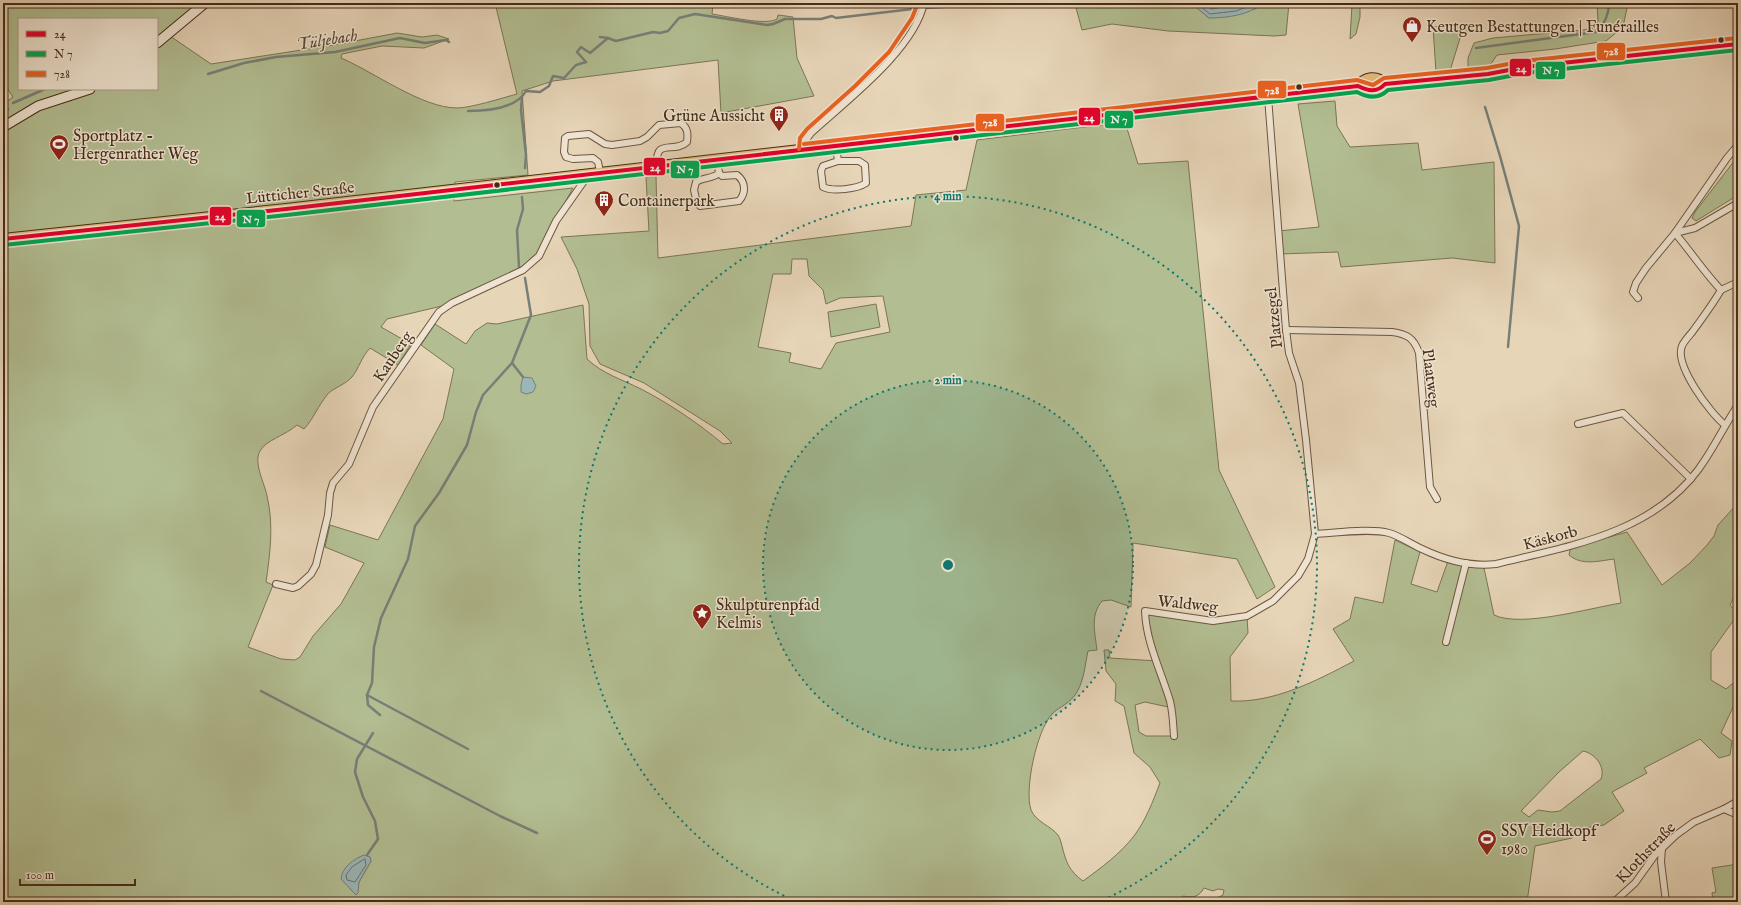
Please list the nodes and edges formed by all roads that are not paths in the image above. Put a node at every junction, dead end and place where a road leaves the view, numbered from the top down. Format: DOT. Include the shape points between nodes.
graph roads {
  1 [pos="205,3"];
  2 [pos="924,3"];
  3 [pos="158,42"];
  4 [pos="1738,44"];
  5 [pos="87,90"];
  6 [pos="1268,97"];
  7 [pos="3,127"];
  8 [pos="1738,145"];
  9 [pos="836,146"];
  10 [pos="805,150"];
  11 [pos="717,160"];
  12 [pos="838,162"];
  13 [pos="657,165"];
  14 [pos="600,172"];
  15 [pos="719,173"];
  16 [pos="589,174"];
  17 [pos="1738,203"];
  18 [pos="1675,233"];
  19 [pos="3,238"];
  20 [pos="1738,282"];
  21 [pos="1721,290"];
  22 [pos="1638,298"];
  23 [pos="1286,330"];
  24 [pos="1738,405"];
  25 [pos="1578,424"];
  26 [pos="1724,425"];
  27 [pos="1691,479"];
  28 [pos="1437,499"];
  29 [pos="1316,534"];
  30 [pos="1466,563"];
  31 [pos="276,584"];
  32 [pos="1446,642"];
  33 [pos="1174,736"];
  34 [pos="1738,800"];
  35 [pos="1724,810"];
  36 [pos="1738,815"];
  37 [pos="1662,848"];
  38 [pos="1614,902"];
  39 [pos="1666,902"];
  1 -- 3 [label="street"];
  2 -- 10 [label="street" via="915,27 898,50 879,71 811,133 806,140"];
  4 -- 6 [label="main road, Lütticher Straße" via="1385,84 1382,79 1374,78 1367,79 1358,86"];
  5 -- 7 [label="street" via="38,106"];
  6 -- 9 [label="main road, Lütticher Straße"];
  6 -- 23 [label="street, Platzegel"];
  8 -- 18 [label="street"];
  9 -- 10 [label="main road, Lütticher Straße"];
  9 -- 12 [label="street"];
  10 -- 11 [label="main road, Lütticher Straße"];
  11 -- 13 [label="main road, Lütticher Straße"];
  11 -- 15 [label="street"];
  12 -- 12 [label="street" via="823,166 823,187 828,190 862,186 866,182 865,165 859,161"];
  13 -- 14 [label="main road, Lütticher Straße"];
  13 -- 14 [label="street" via="658,151 662,148 683,146 687,142 685,126 681,123 659,125 640,141 612,145 605,144 589,134 565,138 566,157 593,158 598,162"];
  14 -- 16 [label="main road, Lütticher Straße"];
  15 -- 15 [label="street" via="722,176 737,175 745,189 743,197 739,201 700,206 694,190 696,182 701,178 717,176"];
  16 -- 19 [label="main road, Lütticher Straße"];
  16 -- 31 [label="street, Kauberg" via="556,221 547,244 532,263 439,312 373,407 351,460 333,483 320,551 311,574 293,588"];
  17 -- 18 [label="street" via="1695,228"];
  18 -- 21 [label="street"];
  18 -- 22 [label="street" via="1636,283 1633,292"];
  20 -- 21 [label="street"];
  21 -- 26 [label="street" via="1682,346 1682,361 1707,406"];
  23 -- 28 [label="street, Plaatweg" via="1392,332 1411,338 1419,353 1430,487"];
  23 -- 29 [label="street, Platzegel" via="1289,353 1299,383"];
  24 -- 26 [label="street, Käskorb"];
  25 -- 27 [label="street" via="1623,413"];
  26 -- 27 [label="street, Käskorb"];
  27 -- 30 [label="street, Käskorb" via="1661,507 1609,535 1496,564 1481,566"];
  29 -- 30 [label="street, Käskorb" via="1384,532 1431,553"];
  29 -- 33 [label="street, Waldweg" via="1308,558 1298,576 1273,601 1247,616 1213,621 1145,611 1148,638 1171,708"];
  30 -- 32 [label="street"];
  34 -- 35 [label="street, Klothstraße"];
  35 -- 36 [label="street"];
  35 -- 37 [label="street, Klothstraße" via="1694,822"];
  37 -- 38 [label="street, Klothstraße" via="1635,883"];
  37 -- 39 [label="street" via="1662,876"];
}
